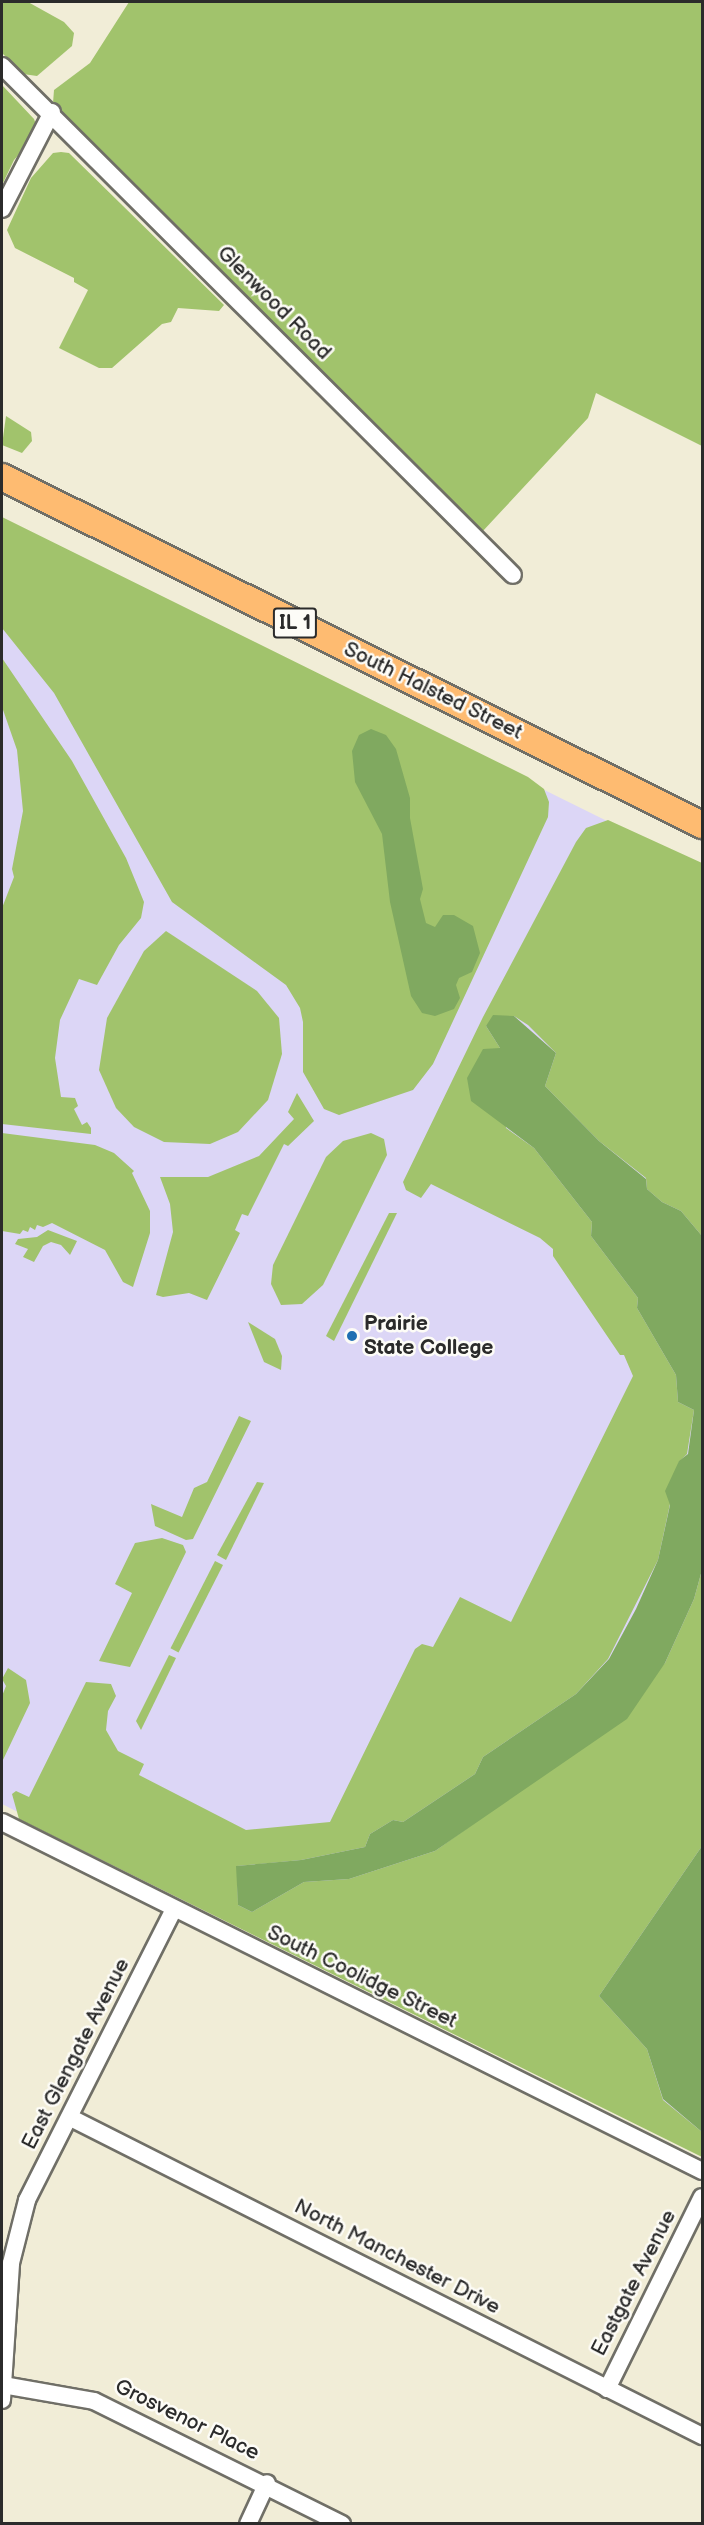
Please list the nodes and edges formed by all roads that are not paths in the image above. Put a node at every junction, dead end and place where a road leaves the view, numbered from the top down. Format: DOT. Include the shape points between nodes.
graph roads {
  1 [pos="2,66"];
  2 [pos="52,112"];
  3 [pos="2,209"];
  4 [pos="2,477"];
  5 [pos="513,575"];
  6 [pos="702,825"];
  7 [pos="2,1822"];
  8 [pos="174,1908"];
  9 [pos="71,2118"];
  10 [pos="702,2171"];
  11 [pos="702,2197"];
  12 [pos="607,2389"];
  13 [pos="2,2392"];
  14 [pos="702,2436"];
  15 [pos="267,2483"];
  16 [pos="248,2523"];
  17 [pos="342,2523"];
  1 -- 2 [label="street, Glenwood Road"];
  2 -- 3 [label="street"];
  2 -- 5 [label="street, Glenwood Road"];
  4 -- 6 [label="main road, South Halsted Street / IL 1"];
  7 -- 8 [label="street, South Coolidge Street"];
  8 -- 9 [label="street, East Glengate Avenue"];
  8 -- 10 [label="street, South Coolidge Street"];
  9 -- 12 [label="street, North Manchester Drive"];
  9 -- 13 [label="street, East Glengate Avenue" via="27,2200 16,2234"];
  11 -- 12 [label="street, Eastgate Avenue"];
  12 -- 14 [label="street, North Manchester Drive"];
  13 -- 15 [label="street, Grosvenor Place" via="94,2401"];
  15 -- 16 [label="street"];
  15 -- 17 [label="street, Grosvenor Place"];
}
